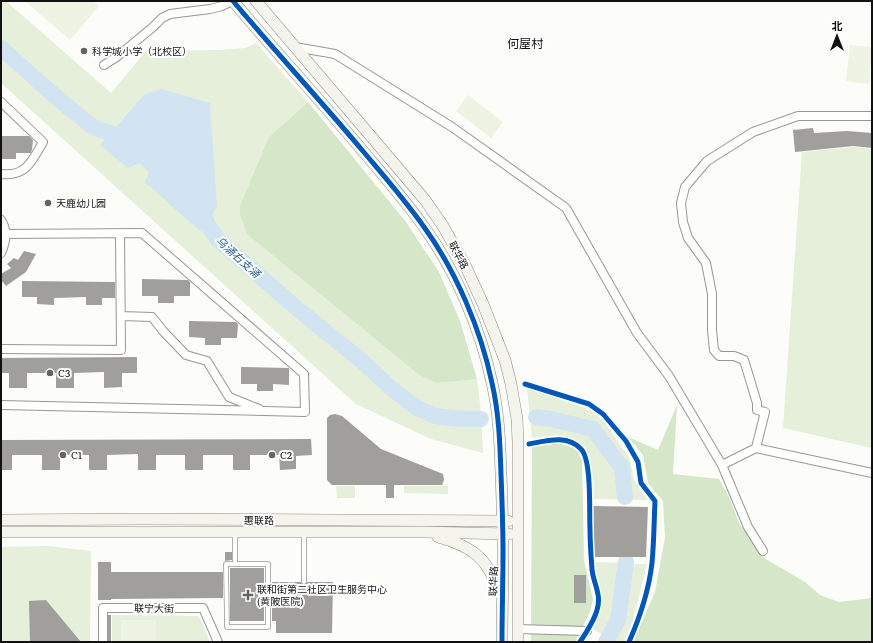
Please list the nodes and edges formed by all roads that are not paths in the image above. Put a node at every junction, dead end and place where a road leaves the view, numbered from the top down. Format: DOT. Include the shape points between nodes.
graph roads {
  1 [pos="232,1"];
  2 [pos="256,1"];
  3 [pos="295,47"];
  4 [pos="104,65"];
  5 [pos="1,102"];
  6 [pos="872,116"];
  7 [pos="1,174"];
  8 [pos="1,220"];
  9 [pos="120,233"];
  10 [pos="6,234"];
  11 [pos="1,253"];
  12 [pos="121,316"];
  13 [pos="1,349"];
  14 [pos="1,405"];
  15 [pos="263,411"];
  16 [pos="756,448"];
  17 [pos="722,465"];
  18 [pos="872,473"];
  19 [pos="1,520"];
  20 [pos="503,520"];
  21 [pos="518,521"];
  22 [pos="1,532"];
  23 [pos="235,532"];
  24 [pos="304,532"];
  25 [pos="422,532"];
  26 [pos="503,534"];
  27 [pos="518,534"];
  28 [pos="763,551"];
  29 [pos="235,564"];
  30 [pos="304,582"];
  31 [pos="502,602"];
  32 [pos="518,629"];
  33 [pos="587,631"];
  34 [pos="103,642"];
  35 [pos="218,642"];
  36 [pos="502,642"];
  37 [pos="518,642"];
  1 -- 4 [label="street" via="210,9 170,14"];
  1 -- 20 [label="street, 联华路" via="396,190 442,255 460,291 486,356 493,385 500,444"];
  2 -- 3 [label="street, 联华路"];
  3 -- 17 [label="street" via="335,54 452,127 566,208 637,333 670,376"];
  3 -- 21 [label="street, 联华路" via="407,179 443,226 466,267 505,360 511,384 517,419"];
  5 -- 7 [label="street" via="43,142 29,166 12,175"];
  6 -- 16 [label="street" via="798,116 754,132 707,161 685,187 681,203 683,222 688,238 706,263 712,294 714,350 719,356 734,356 744,360 757,410 764,412"];
  8 -- 10 [label="street"];
  9 -- 10 [label="street"];
  9 -- 12 [label="street"];
  9 -- 15 [label="street" via="142,233 304,374 305,412"];
  10 -- 11 [label="street"];
  12 -- 13 [label="street" via="121,350"];
  12 -- 15 [label="street" via="152,316 186,355 207,361 229,397"];
  14 -- 15 [label="street"];
  16 -- 17 [label="street"];
  16 -- 18 [label="street"];
  17 -- 28 [label="street" via="748,527"];
  19 -- 20 [label="street, 惠联路"];
  20 -- 21 [label="street, 惠联路"];
  20 -- 26 [label="street, 联华路"];
  21 -- 27 [label="street, 联华路"];
  22 -- 23 [label="street, 惠联路"];
  23 -- 24 [label="street, 惠联路"];
  23 -- 29 [label="lane"];
  24 -- 25 [label="street, 惠联路"];
  24 -- 30 [label="lane"];
  25 -- 26 [label="street, 惠联路"];
  25 -- 31 [label="street" via="453,541 478,555 495,580"];
  26 -- 27 [label="street, 惠联路"];
  26 -- 31 [label="street, 联华路"];
  27 -- 32 [label="street, 联华路"];
  29 -- 29 [label="lane" via="268,564 268,627 227,626 226,564"];
  31 -- 36 [label="street, 联华路"];
  32 -- 33 [label="street"];
  32 -- 37 [label="street, 联华路"];
  34 -- 35 [label="street, 联宁大街" via="103,608 203,608"];
}
